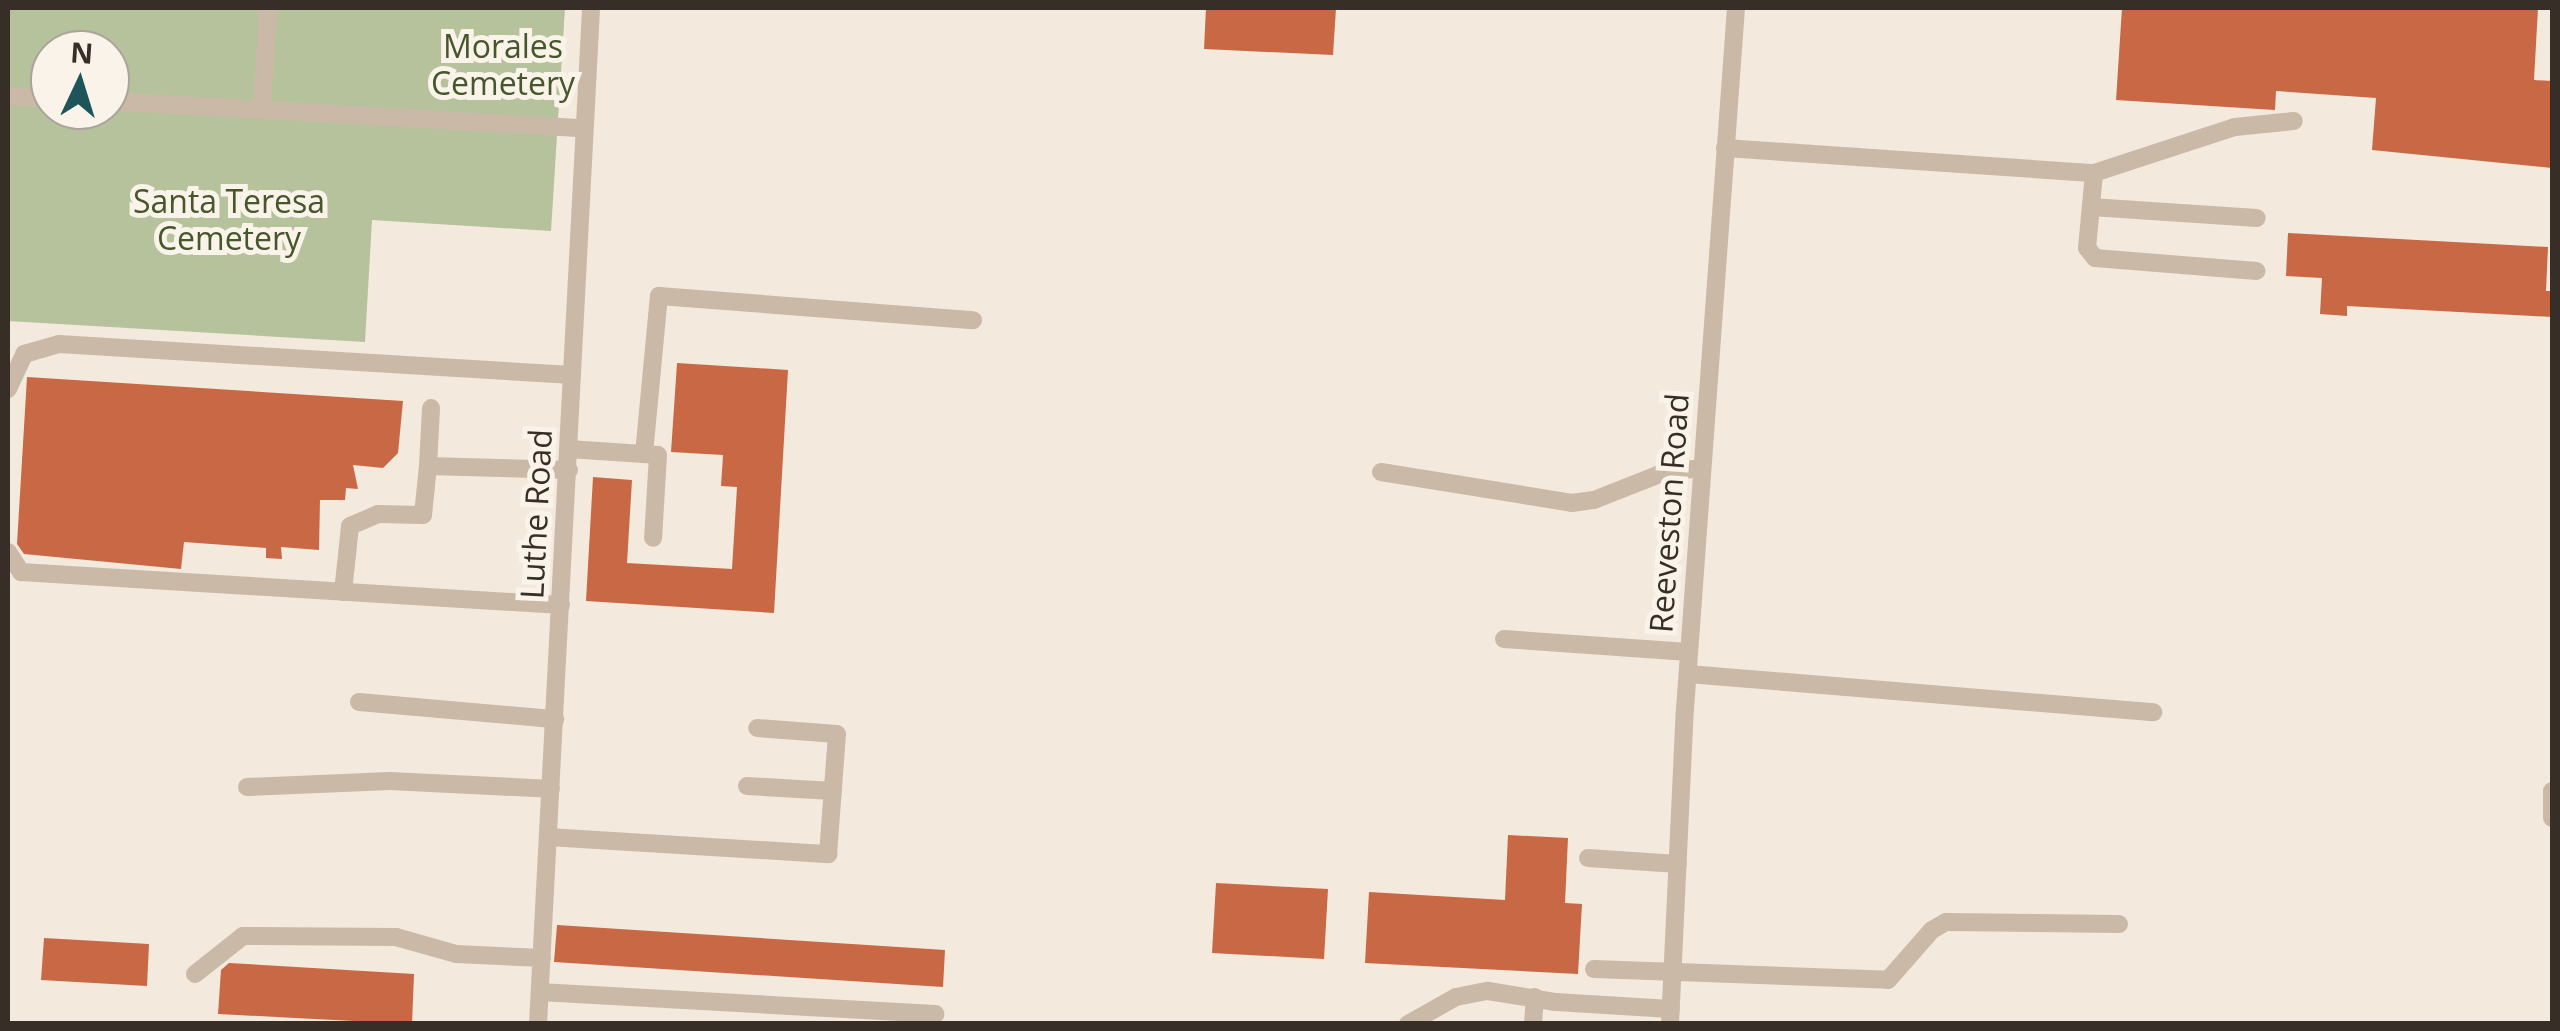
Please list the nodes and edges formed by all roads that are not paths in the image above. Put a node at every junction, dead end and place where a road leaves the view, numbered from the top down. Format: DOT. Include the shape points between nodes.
graph roads {
  1 [pos="268,8"];
  2 [pos="590,8"];
  3 [pos="1736,8"];
  4 [pos="130,102"];
  5 [pos="262,110"];
  6 [pos="2294,121"];
  7 [pos="582,128"];
  8 [pos="1725,148"];
  9 [pos="2094,173"];
  10 [pos="2091,207"];
  11 [pos="2257,218"];
  12 [pos="2256,271"];
  13 [pos="974,320"];
  14 [pos="8,343"];
  15 [pos="24,354"];
  16 [pos="572,375"];
  17 [pos="8,389"];
  18 [pos="431,408"];
  19 [pos="569,449"];
  20 [pos="644,454"];
  21 [pos="428,466"];
  22 [pos="1702,468"];
  23 [pos="568,470"];
  24 [pos="1381,472"];
  25 [pos="653,538"];
  26 [pos="8,552"];
  27 [pos="343,592"];
  28 [pos="561,605"];
  29 [pos="1504,639"];
  30 [pos="1690,652"];
  31 [pos="1688,674"];
  32 [pos="359,702"];
  33 [pos="2152,712"];
  34 [pos="555,718"];
  35 [pos="756,728"];
  36 [pos="747,786"];
  37 [pos="247,787"];
  38 [pos="551,789"];
  39 [pos="833,791"];
  40 [pos="2552,791"];
  41 [pos="2552,818"];
  42 [pos="548,837"];
  43 [pos="1588,858"];
  44 [pos="1678,864"];
  45 [pos="2120,924"];
  46 [pos="542,958"];
  47 [pos="1594,969"];
  48 [pos="1674,972"];
  49 [pos="195,974"];
  50 [pos="540,992"];
  51 [pos="1535,997"];
  52 [pos="935,1014"];
  53 [pos="1671,1016"];
  54 [pos="538,1024"];
  55 [pos="1408,1024"];
  56 [pos="1533,1024"];
  1 -- 5 [label="street"];
  2 -- 7 [label="street, Luthe Road"];
  3 -- 8 [label="street, Reeveston Road"];
  4 -- 5 [label="street"];
  5 -- 7 [label="street"];
  6 -- 9 [label="street" via="2235,127"];
  7 -- 16 [label="street, Luthe Road"];
  8 -- 9 [label="street"];
  8 -- 22 [label="street, Reeveston Road"];
  9 -- 10 [label="street"];
  10 -- 11 [label="street"];
  10 -- 12 [label="street" via="2087,248 2095,258"];
  13 -- 20 [label="street" via="660,296"];
  14 -- 15 [label="street"];
  15 -- 16 [label="street" via="60,344"];
  15 -- 17 [label="street"];
  16 -- 19 [label="street, Luthe Road"];
  18 -- 21 [label="street"];
  19 -- 20 [label="street"];
  19 -- 23 [label="street, Luthe Road"];
  20 -- 25 [label="street" via="658,455"];
  21 -- 23 [label="street"];
  21 -- 27 [label="street" via="423,515 378,514 350,526"];
  22 -- 24 [label="street" via="1665,472 1572,503"];
  22 -- 30 [label="street, Reeveston Road"];
  23 -- 28 [label="street, Luthe Road"];
  26 -- 27 [label="street" via="22,572"];
  27 -- 28 [label="street"];
  28 -- 34 [label="street, Luthe Road"];
  29 -- 30 [label="street"];
  30 -- 31 [label="street, Reeveston Road"];
  31 -- 33 [label="street"];
  31 -- 44 [label="street, Reeveston Road"];
  32 -- 34 [label="street"];
  34 -- 38 [label="street, Luthe Road"];
  35 -- 39 [label="street" via="837,734"];
  36 -- 39 [label="street"];
  37 -- 38 [label="street" via="390,781"];
  38 -- 42 [label="street, Luthe Road"];
  39 -- 42 [label="street" via="828,854"];
  40 -- 41 [label="street"];
  42 -- 46 [label="street, Luthe Road"];
  43 -- 44 [label="street"];
  44 -- 48 [label="street, Reeveston Road"];
  45 -- 48 [label="street" via="1946,922 1888,980"];
  46 -- 49 [label="street" via="456,954 396,937 243,936"];
  46 -- 50 [label="street, Luthe Road"];
  47 -- 48 [label="street"];
  48 -- 53 [label="street, Reeveston Road"];
  50 -- 52 [label="street"];
  50 -- 54 [label="street, Luthe Road"];
  51 -- 53 [label="street"];
  51 -- 55 [label="street" via="1488,991 1456,996"];
  51 -- 56 [label="street"];
}
